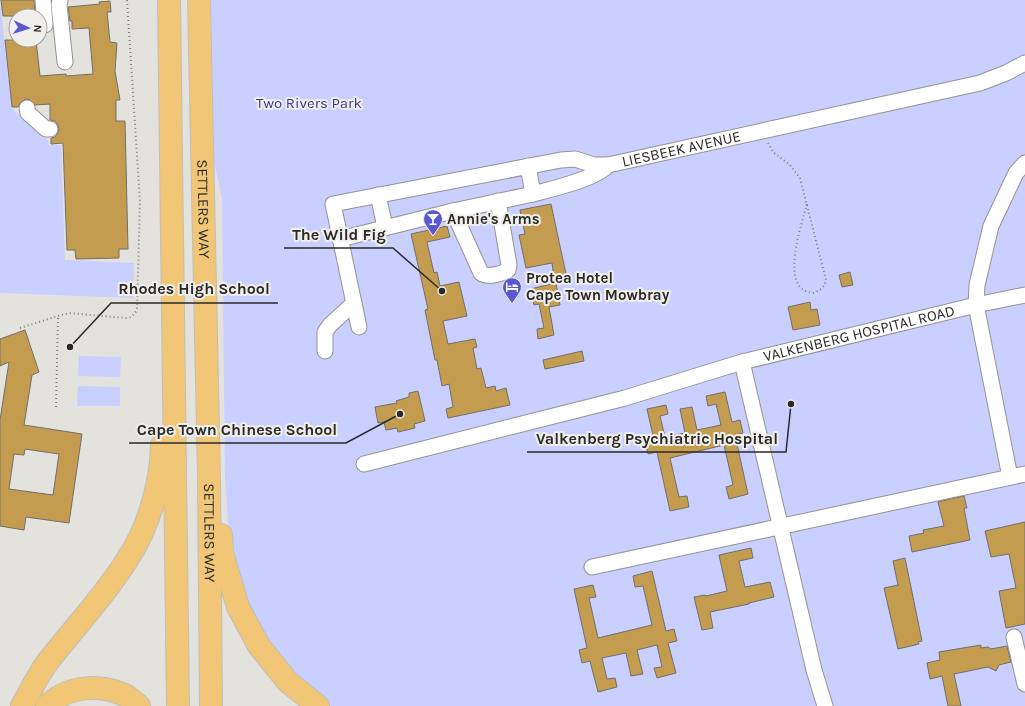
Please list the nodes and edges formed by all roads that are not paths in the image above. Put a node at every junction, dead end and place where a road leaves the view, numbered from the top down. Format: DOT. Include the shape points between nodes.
graph roads {
  1 [pos="60,0"];
  2 [pos="157,0"];
  3 [pos="169,0"];
  4 [pos="199,0"];
  5 [pos="208,0"];
  6 [pos="65,62"];
  7 [pos="1025,63"];
  8 [pos="170,72"];
  9 [pos="201,104"];
  10 [pos="28,108"];
  11 [pos="50,129"];
  12 [pos="608,165"];
  13 [pos="1024,165"];
  14 [pos="528,166"];
  15 [pos="534,194"];
  16 [pos="378,195"];
  17 [pos="498,201"];
  18 [pos="453,212"];
  19 [pos="385,228"];
  20 [pos="340,239"];
  21 [pos="1025,295"];
  22 [pos="354,303"];
  23 [pos="976,305"];
  24 [pos="359,327"];
  25 [pos="173,328"];
  26 [pos="325,351"];
  27 [pos="742,362"];
  28 [pos="364,464"];
  29 [pos="1018,475"];
  30 [pos="209,480"];
  31 [pos="780,527"];
  32 [pos="592,567"];
  33 [pos="1014,637"];
  34 [pos="1025,684"];
  35 [pos="22,706"];
  36 [pos="47,706"];
  37 [pos="139,706"];
  38 [pos="178,706"];
  39 [pos="211,706"];
  40 [pos="318,706"];
  41 [pos="825,706"];
  1 -- 6 [label="lane"];
  2 -- 8 [label="highway"];
  3 -- 8 [label="highway, SETTLERS WAY"];
  4 -- 9 [label="highway, SETTLERS WAY"];
  5 -- 9 [label="highway"];
  7 -- 12 [label="lane, LIESBEEK AVENUE" via="980,83"];
  8 -- 25 [label="highway, SETTLERS WAY"];
  9 -- 30 [label="highway, SETTLERS WAY"];
  10 -- 11 [label="lane" via="28,113 46,129"];
  12 -- 14 [label="lane, LIESBEEK AVENUE" via="561,160"];
  12 -- 15 [label="lane" via="604,170 575,182"];
  13 -- 23 [label="lane, VALKENBERG HOSPITAL ROAD" via="1016,173 991,226 977,286"];
  14 -- 15 [label="lane"];
  14 -- 16 [label="lane, LIESBEEK AVENUE"];
  15 -- 17 [label="lane"];
  16 -- 19 [label="lane"];
  16 -- 20 [label="lane, LIESBEEK AVENUE" via="333,204"];
  17 -- 18 [label="lane"];
  17 -- 18 [label="lane" via="509,266 505,272 487,275 480,273"];
  18 -- 19 [label="lane"];
  19 -- 20 [label="lane"];
  20 -- 22 [label="lane"];
  21 -- 23 [label="lane, VALKENBERG HOSPITAL ROAD"];
  22 -- 24 [label="lane"];
  22 -- 26 [label="lane" via="325,332"];
  23 -- 27 [label="lane, VALKENBERG HOSPITAL ROAD"];
  23 -- 29 [label="lane, VALKENBERG HOSPITAL ROAD"];
  25 -- 35 [label="highway" via="162,416 161,466 150,516 128,560 45,665"];
  25 -- 38 [label="highway, SETTLERS WAY"];
  27 -- 28 [label="lane, VALKENBERG HOSPITAL ROAD" via="625,398"];
  27 -- 31 [label="lane, VALKENBERG HOSPITAL ROAD"];
  29 -- 31 [label="lane, VALKENBERG HOSPITAL ROAD"];
  30 -- 39 [label="highway, SETTLERS WAY"];
  30 -- 40 [label="highway" via="219,502 222,553 238,607 259,646 288,682"];
  31 -- 32 [label="lane, VALKENBERG HOSPITAL ROAD"];
  31 -- 41 [label="lane, VALKENBERG HOSPITAL ROAD"];
  33 -- 34 [label="lane"];
  36 -- 37 [label="highway" via="53,700 74,690 100,687 123,694"];
}
